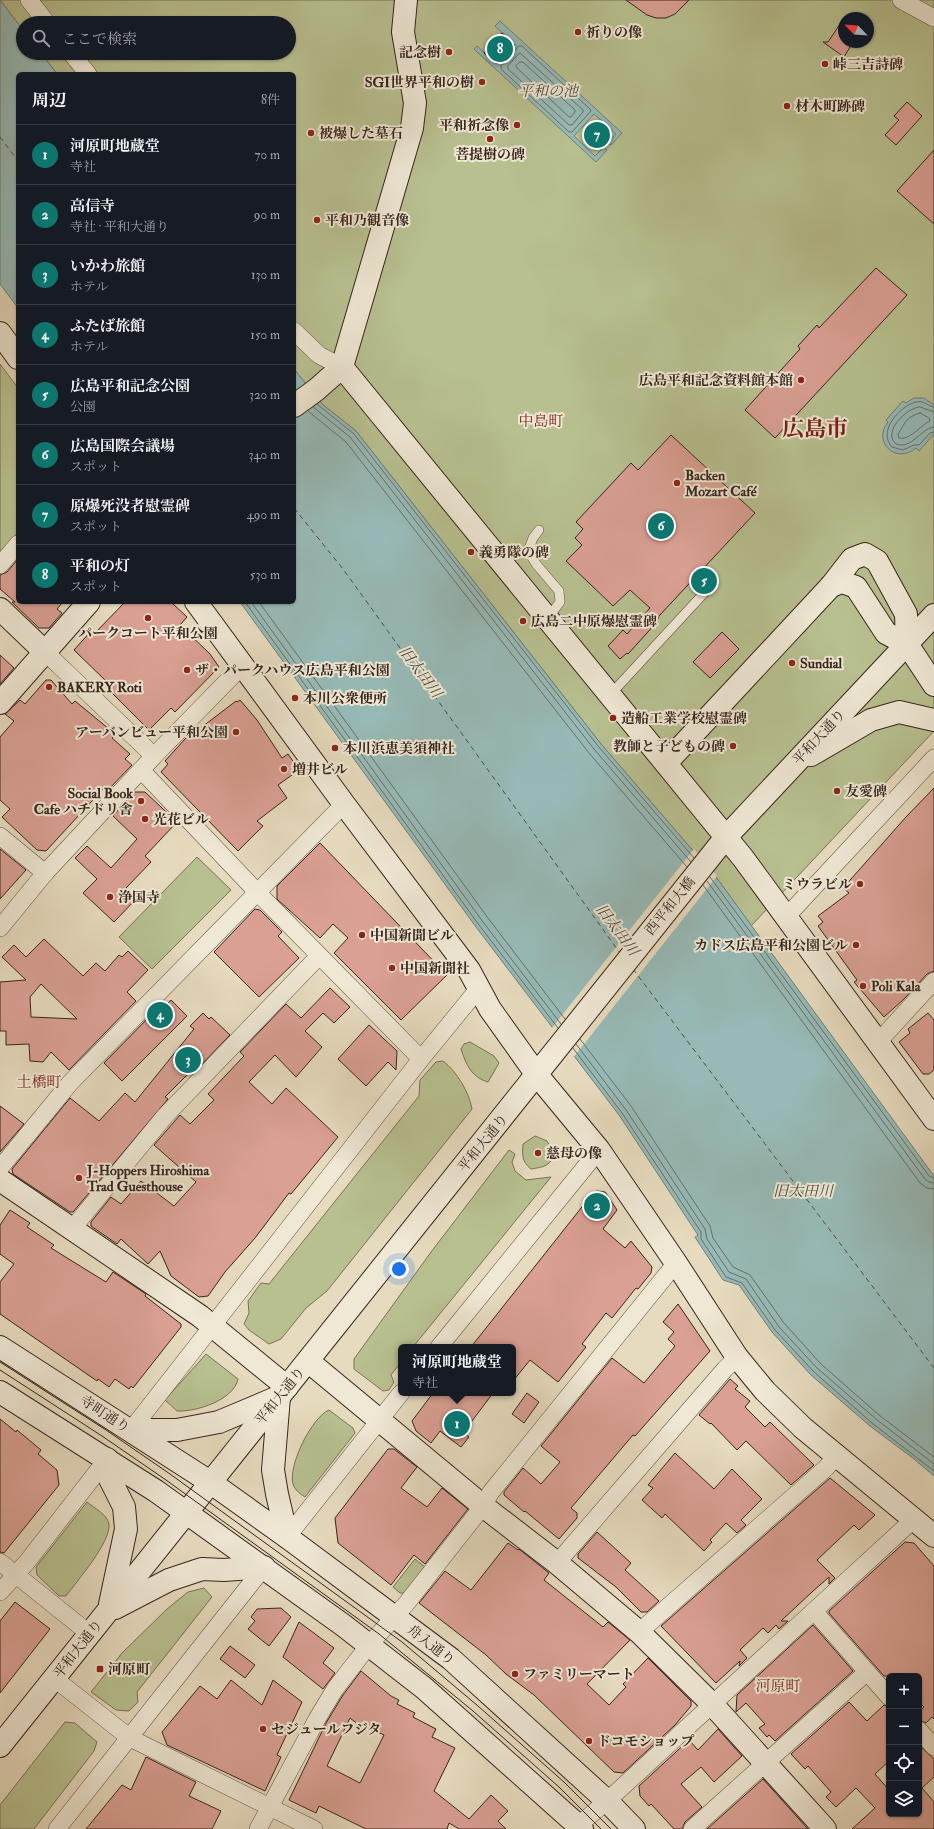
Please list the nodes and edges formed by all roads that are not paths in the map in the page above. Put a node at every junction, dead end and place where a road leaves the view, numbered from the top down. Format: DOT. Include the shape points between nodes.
graph roads {
  1 [pos="29,0"];
  2 [pos="406,0"];
  3 [pos="901,0"];
  4 [pos="42,16"];
  5 [pos="934,18"];
  6 [pos="77,60"];
  7 [pos="86,72"];
  8 [pos="296,333"];
  9 [pos="342,367"];
  10 [pos="296,405"];
  11 [pos="539,530"];
  12 [pos="16,546"];
  13 [pos="0,565"];
  14 [pos="830,586"];
  15 [pos="705,592"];
  16 [pos="87,604"];
  17 [pos="197,604"];
  18 [pos="0,609"];
  19 [pos="934,615"];
  20 [pos="546,617"];
  21 [pos="907,644"];
  22 [pos="45,652"];
  23 [pos="243,665"];
  24 [pos="934,685"];
  25 [pos="610,695"];
  26 [pos="0,703"];
  27 [pos="934,720"];
  28 [pos="154,756"];
  29 [pos="934,758"];
  30 [pos="666,763"];
  31 [pos="790,766"];
  32 [pos="141,770"];
  33 [pos="344,804"];
  34 [pos="0,836"];
  35 [pos="726,837"];
  36 [pos="707,860"];
  37 [pos="45,873"];
  38 [pos="258,893"];
  39 [pos="786,916"];
  40 [pos="0,928"];
  41 [pos="319,956"];
  42 [pos="934,981"];
  43 [pos="480,988"];
  44 [pos="878,1042"];
  45 [pos="560,1045"];
  46 [pos="421,1059"];
  47 [pos="537,1075"];
  48 [pos="934,1119"];
  49 [pos="599,1150"];
  50 [pos="0,1168"];
  51 [pos="0,1180"];
  52 [pos="72,1229"];
  53 [pos="676,1263"];
  54 [pos="212,1326"];
  55 [pos="441,1344"];
  56 [pos="0,1347"];
  57 [pos="737,1358"];
  58 [pos="308,1361"];
  59 [pos="0,1392"];
  60 [pos="283,1392"];
  61 [pos="399,1396"];
  62 [pos="379,1420"];
  63 [pos="131,1430"];
  64 [pos="836,1456"];
  65 [pos="107,1459"];
  66 [pos="210,1482"];
  67 [pos="483,1506"];
  68 [pos="186,1512"];
  69 [pos="914,1519"];
  70 [pos="934,1536"];
  71 [pos="287,1537"];
  72 [pos="0,1562"];
  73 [pos="557,1563"];
  74 [pos="264,1567"];
  75 [pos="16,1574"];
  76 [pos="0,1592"];
  77 [pos="108,1611"];
  78 [pos="814,1611"];
  79 [pos="394,1617"];
  80 [pos="639,1632"];
  81 [pos="90,1634"];
  82 [pos="369,1645"];
  83 [pos="867,1672"];
  84 [pos="55,1679"];
  85 [pos="886,1694"];
  86 [pos="712,1704"];
  87 [pos="922,1733"];
  88 [pos="130,1738"];
  89 [pos="0,1746"];
  90 [pos="934,1747"];
  91 [pos="767,1763"];
  92 [pos="607,1801"];
  93 [pos="270,1806"];
  94 [pos="578,1828"];
  95 [pos="57,1829"];
  96 [pos="258,1829"];
  97 [pos="314,1829"];
  98 [pos="634,1829"];
  99 [pos="692,1829"];
  100 [pos="825,1829"];
  1 -- 4 [label="street"];
  2 -- 9 [label="street" via="403,32 415,103 414,120"];
  3 -- 5 [label="street"];
  6 -- 7 [label="street"];
  8 -- 9 [label="street" via="319,355"];
  9 -- 10 [label="street"];
  9 -- 20 [label="street"];
  11 -- 20 [label="lane" via="528,551 559,591 560,602"];
  12 -- 13 [label="street"];
  14 -- 21 [label="street" via="842,582 856,587 886,633"];
  14 -- 21 [label="street" via="852,559 865,554 877,562 906,614"];
  14 -- 30 [label="street"];
  15 -- 25 [label="lane"];
  16 -- 22 [label="street"];
  17 -- 23 [label="street"];
  18 -- 22 [label="street"];
  19 -- 21 [label="street, 平和大通り"];
  20 -- 25 [label="street"];
  21 -- 24 [label="street"];
  21 -- 31 [label="street, 平和大通り"];
  22 -- 26 [label="street"];
  22 -- 28 [label="street"];
  23 -- 28 [label="street"];
  23 -- 33 [label="street"];
  25 -- 30 [label="street"];
  27 -- 31 [label="street" via="899,712 871,720"];
  28 -- 32 [label="street"];
  29 -- 39 [label="street"];
  30 -- 35 [label="street"];
  31 -- 35 [label="street, 平和大通り"];
  32 -- 37 [label="street"];
  32 -- 38 [label="street"];
  33 -- 38 [label="street"];
  33 -- 43 [label="street" via="470,970"];
  34 -- 37 [label="street"];
  35 -- 36 [label="street, 平和大通り"];
  35 -- 39 [label="street"];
  36 -- 45 [label="street, 西平和大橋"];
  37 -- 40 [label="street"];
  38 -- 41 [label="street"];
  38 -- 50 [label="street" via="70,1083"];
  39 -- 44 [label="street"];
  41 -- 46 [label="street"];
  41 -- 52 [label="street" via="165,1116"];
  42 -- 44 [label="street"];
  43 -- 46 [label="street"];
  43 -- 47 [label="street" via="490,1009"];
  44 -- 48 [label="street"];
  45 -- 47 [label="street, 平和大通り"];
  46 -- 54 [label="street"];
  47 -- 49 [label="street"];
  47 -- 58 [label="street, 平和大通り"];
  49 -- 53 [label="street"];
  49 -- 55 [label="street"];
  51 -- 52 [label="street"];
  52 -- 54 [label="street"];
  53 -- 57 [label="street"];
  53 -- 67 [label="street" via="491,1492"];
  54 -- 60 [label="street"];
  54 -- 63 [label="street"];
  56 -- 63 [label="street, 寺町通り"];
  57 -- 64 [label="street" via="765,1390"];
  57 -- 73 [label="street"];
  58 -- 60 [label="street, 平和大通り"];
  58 -- 62 [label="street"];
  59 -- 65 [label="street"];
  60 -- 63 [label="street" via="219,1422 178,1430"];
  60 -- 66 [label="street, 平和大通り"];
  60 -- 71 [label="street" via="274,1470"];
  61 -- 62 [label="street"];
  62 -- 67 [label="street"];
  62 -- 71 [label="street"];
  63 -- 66 [label="street, 寺町通り"];
  64 -- 69 [label="street"];
  64 -- 80 [label="street" via="826,1468"];
  65 -- 68 [label="street"];
  65 -- 75 [label="street"];
  65 -- 77 [label="street" via="107,1473 124,1507 126,1529"];
  66 -- 68 [label="street, 平和大通り"];
  66 -- 71 [label="street, 舟入通り"];
  67 -- 73 [label="street"];
  67 -- 79 [label="street"];
  68 -- 74 [label="street"];
  68 -- 77 [label="street, 平和大通り"];
  69 -- 70 [label="street"];
  69 -- 78 [label="street"];
  71 -- 79 [label="street, 舟入通り"];
  72 -- 75 [label="street"];
  73 -- 80 [label="street"];
  74 -- 77 [label="street" via="224,1570 202,1568 169,1580"];
  74 -- 82 [label="street"];
  74 -- 88 [label="street"];
  75 -- 76 [label="street"];
  75 -- 81 [label="street"];
  77 -- 81 [label="street, 平和大通り"];
  78 -- 83 [label="street"];
  78 -- 86 [label="street"];
  79 -- 82 [label="street"];
  79 -- 92 [label="street, 舟入通り" via="451,1659"];
  80 -- 86 [label="street"];
  81 -- 84 [label="street, 平和大通り"];
  82 -- 93 [label="street" via="335,1689"];
  82 -- 94 [label="street" via="424,1688"];
  83 -- 85 [label="street"];
  83 -- 91 [label="street"];
  84 -- 88 [label="street"];
  84 -- 89 [label="street, 平和大通り"];
  86 -- 91 [label="street"];
  86 -- 92 [label="street"];
  87 -- 90 [label="street"];
  88 -- 93 [label="street"];
  88 -- 95 [label="street"];
  91 -- 99 [label="street"];
  91 -- 100 [label="street"];
  92 -- 94 [label="street"];
  92 -- 98 [label="street, 舟入通り"];
  93 -- 96 [label="street"];
  93 -- 97 [label="street"];
}
